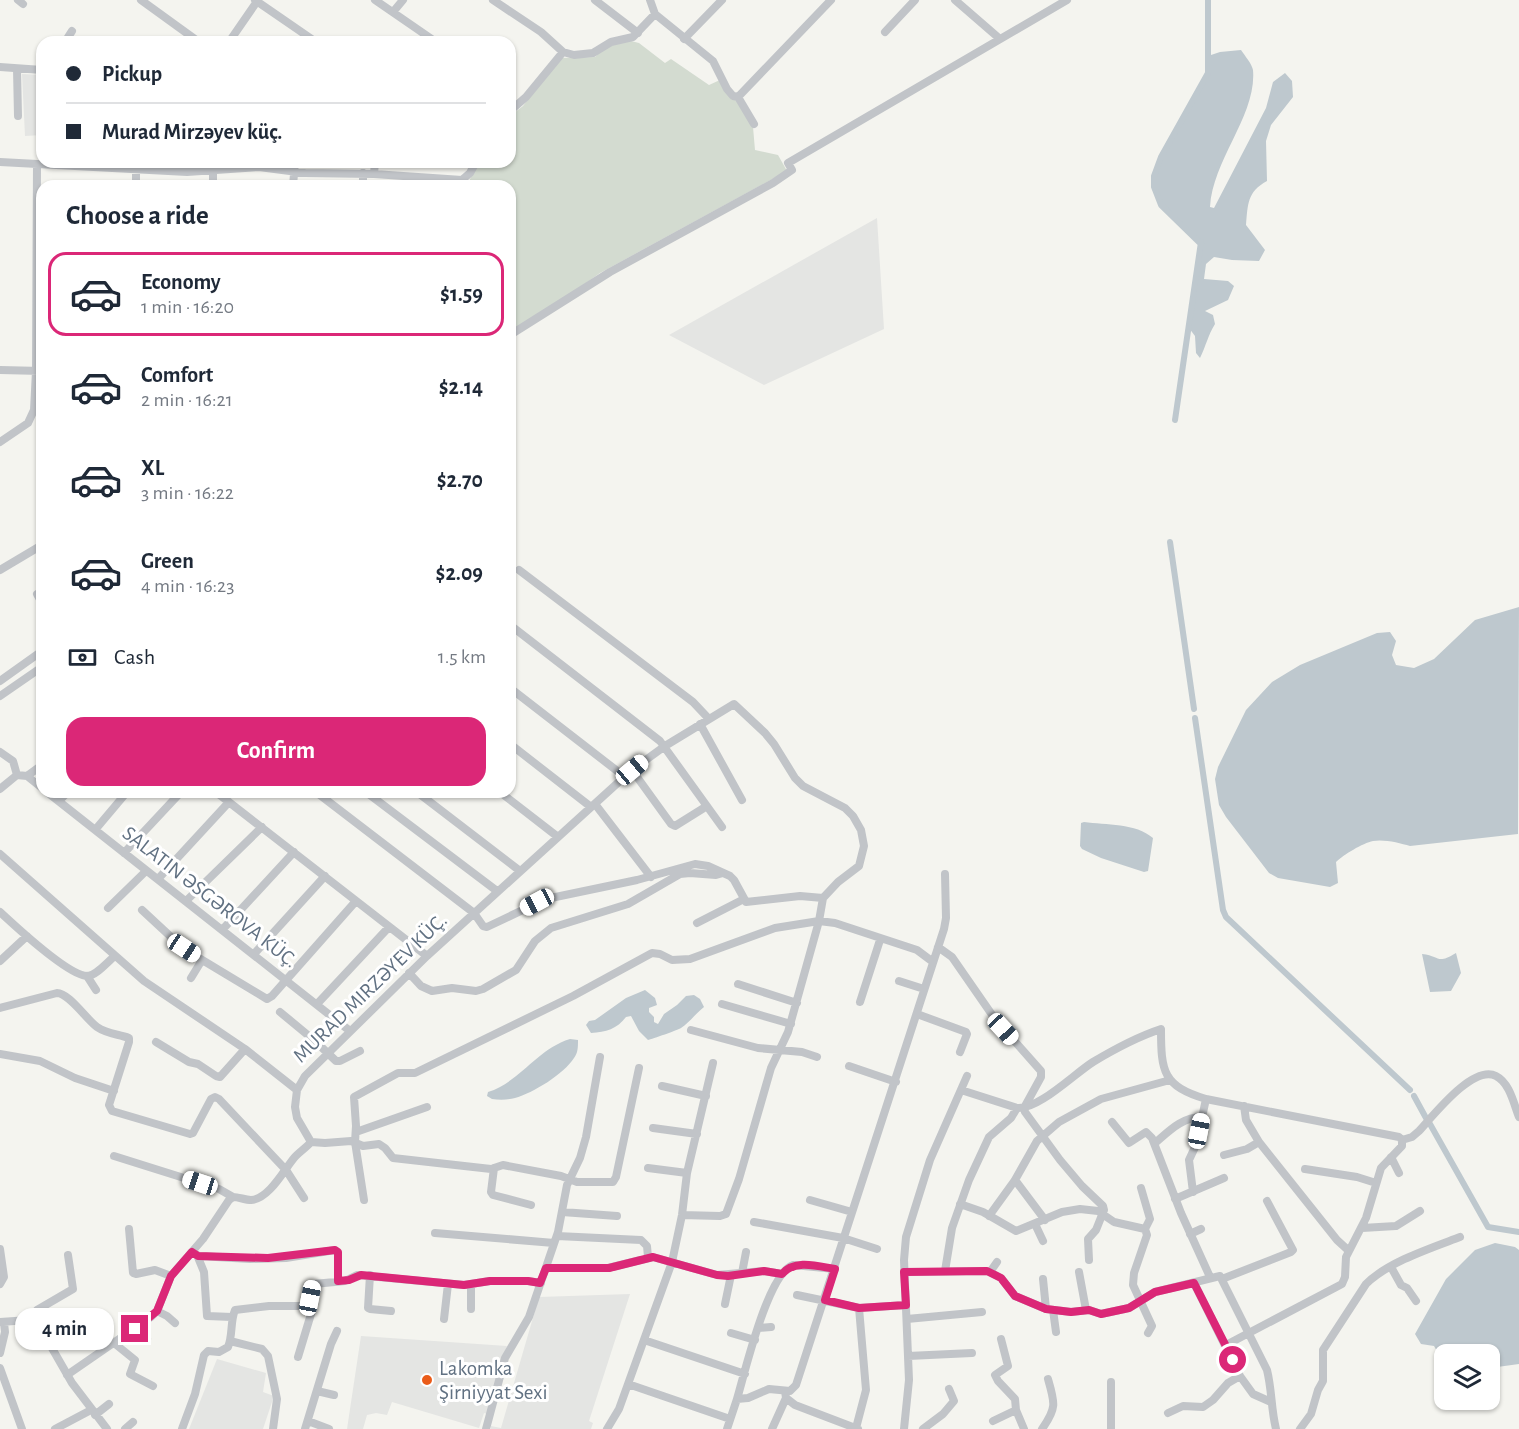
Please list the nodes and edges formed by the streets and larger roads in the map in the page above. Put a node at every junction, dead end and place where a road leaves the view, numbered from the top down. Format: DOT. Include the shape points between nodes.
graph roads {
  1 [pos="141,0"];
  2 [pos="257,0"];
  3 [pos="375,0"];
  4 [pos="403,0"];
  5 [pos="493,0"];
  6 [pos="596,0"];
  7 [pos="650,0"];
  8 [pos="722,0"];
  9 [pos="831,0"];
  10 [pos="915,0"];
  11 [pos="955,0"];
  12 [pos="1067,0"];
  13 [pos="966,3"];
  14 [pos="393,12"];
  15 [pos="655,14"];
  16 [pos="72,31"];
  17 [pos="885,32"];
  18 [pos="638,33"];
  19 [pos="69,36"];
  20 [pos="191,36"];
  21 [pos="233,36"];
  22 [pos="308,36"];
  23 [pos="427,36"];
  24 [pos="684,39"];
  25 [pos="1000,39"];
  26 [pos="563,52"];
  27 [pos="0,67"];
  28 [pos="17,69"];
  29 [pos="36,70"];
  30 [pos="738,97"];
  31 [pos="516,106"];
  32 [pos="18,116"];
  33 [pos="754,124"];
  34 [pos="0,162"];
  35 [pos="36,164"];
  36 [pos="106,168"];
  37 [pos="142,168"];
  38 [pos="248,168"];
  39 [pos="268,168"];
  40 [pos="294,168"];
  41 [pos="374,168"];
  42 [pos="473,168"];
  43 [pos="140,170"];
  44 [pos="213,171"];
  45 [pos="293,171"];
  46 [pos="363,173"];
  47 [pos="374,174"];
  48 [pos="138,180"];
  49 [pos="213,180"];
  50 [pos="293,180"];
  51 [pos="363,180"];
  52 [pos="423,180"];
  53 [pos="462,180"];
  54 [pos="516,332"];
  55 [pos="0,370"];
  56 [pos="36,371"];
  57 [pos="36,391"];
  58 [pos="0,442"];
  59 [pos="36,548"];
  60 [pos="0,570"];
  61 [pos="519,570"];
  62 [pos="516,630"];
  63 [pos="36,655"];
  64 [pos="18,668"];
  65 [pos="36,671"];
  66 [pos="25,678"];
  67 [pos="0,681"];
  68 [pos="516,693"];
  69 [pos="0,696"];
  70 [pos="709,718"];
  71 [pos="700,724"];
  72 [pos="665,746"];
  73 [pos="516,748"];
  74 [pos="0,752"];
  75 [pos="36,769"];
  76 [pos="632,770"];
  77 [pos="17,775"];
  78 [pos="27,776"];
  79 [pos="625,777"];
  80 [pos="36,783"];
  81 [pos="0,789"];
  82 [pos="55,798"];
  83 [pos="62,798"];
  84 [pos="122,798"];
  85 [pos="175,798"];
  86 [pos="224,798"];
  87 [pos="324,798"];
  88 [pos="374,798"];
  89 [pos="425,798"];
  90 [pos="508,798"];
  91 [pos="742,800"];
  92 [pos="59,801"];
  93 [pos="229,802"];
  94 [pos="593,806"];
  95 [pos="707,806"];
  96 [pos="262,827"];
  97 [pos="722,827"];
  98 [pos="95,830"];
  99 [pos="558,837"];
  100 [pos="294,852"];
  101 [pos="0,854"];
  102 [pos="124,854"];
  103 [pos="146,871"];
  104 [pos="520,871"];
  105 [pos="723,873"];
  106 [pos="945,874"];
  107 [pos="325,876"];
  108 [pos="651,877"];
  109 [pos="158,879"];
  110 [pos="497,891"];
  111 [pos="823,898"];
  112 [pos="744,899"];
  113 [pos="186,901"];
  114 [pos="356,901"];
  115 [pos="108,908"];
  116 [pos="142,910"];
  117 [pos="0,912"];
  118 [pos="474,913"];
  119 [pos="819,921"];
  120 [pos="697,923"];
  121 [pos="389,927"];
  122 [pos="223,929"];
  123 [pos="27,936"];
  124 [pos="880,940"];
  125 [pos="938,947"];
  126 [pos="254,954"];
  127 [pos="115,956"];
  128 [pos="427,956"];
  129 [pos="1,959"];
  130 [pos="202,960"];
  131 [pos="933,962"];
  132 [pos="409,973"];
  133 [pos="87,976"];
  134 [pos="191,978"];
  135 [pos="286,980"];
  136 [pos="899,981"];
  137 [pos="738,984"];
  138 [pos="924,989"];
  139 [pos="96,990"];
  140 [pos="860,1002"];
  141 [pos="318,1003"];
  142 [pos="797,1003"];
  143 [pos="722,1004"];
  144 [pos="0,1008"];
  145 [pos="280,1012"];
  146 [pos="917,1014"];
  147 [pos="791,1024"];
  148 [pos="691,1030"];
  149 [pos="350,1031"];
  150 [pos="156,1042"];
  151 [pos="245,1049"];
  152 [pos="360,1051"];
  153 [pos="780,1051"];
  154 [pos="960,1052"];
  155 [pos="328,1053"];
  156 [pos="0,1054"];
  157 [pos="600,1057"];
  158 [pos="817,1058"];
  159 [pos="714,1063"];
  160 [pos="849,1066"];
  161 [pos="639,1068"];
  162 [pos="967,1076"];
  163 [pos="1170,1080"];
  164 [pos="896,1082"];
  165 [pos="662,1086"];
  166 [pos="297,1090"];
  167 [pos="961,1090"];
  168 [pos="114,1091"];
  169 [pos="705,1096"];
  170 [pos="1206,1099"];
  171 [pos="1244,1106"];
  172 [pos="427,1107"];
  173 [pos="1021,1108"];
  174 [pos="1202,1117"];
  175 [pos="1519,1117"];
  176 [pos="1112,1122"];
  177 [pos="653,1128"];
  178 [pos="356,1132"];
  179 [pos="697,1134"];
  180 [pos="1042,1135"];
  181 [pos="1402,1140"];
  182 [pos="311,1142"];
  183 [pos="356,1142"];
  184 [pos="1259,1142"];
  185 [pos="1155,1143"];
  186 [pos="1224,1155"];
  187 [pos="114,1156"];
  188 [pos="1391,1157"];
  189 [pos="494,1168"];
  190 [pos="648,1168"];
  191 [pos="1305,1169"];
  192 [pos="286,1170"];
  193 [pos="687,1173"];
  194 [pos="1399,1173"];
  195 [pos="1224,1178"];
  196 [pos="569,1179"];
  197 [pos="1015,1180"];
  198 [pos="1376,1182"];
  199 [pos="1141,1188"];
  200 [pos="1193,1192"];
  201 [pos="233,1197"];
  202 [pos="304,1198"];
  203 [pos="1176,1199"];
  204 [pos="364,1200"];
  205 [pos="810,1200"];
  206 [pos="1267,1202"];
  207 [pos="960,1204"];
  208 [pos="531,1205"];
  209 [pos="1420,1210"];
  210 [pos="562,1212"];
  211 [pos="852,1212"];
  212 [pos="1102,1214"];
  213 [pos="682,1215"];
  214 [pos="617,1216"];
  215 [pos="988,1216"];
  216 [pos="1045,1220"];
  217 [pos="754,1222"];
  218 [pos="1035,1224"];
  219 [pos="129,1228"];
  220 [pos="1362,1228"];
  221 [pos="1145,1229"];
  222 [pos="1201,1229"];
  223 [pos="435,1233"];
  224 [pos="1190,1234"];
  225 [pos="1460,1237"];
  226 [pos="843,1238"];
  227 [pos="556,1239"];
  228 [pos="1043,1241"];
  229 [pos="0,1249"];
  230 [pos="877,1249"];
  231 [pos="1349,1251"];
  232 [pos="746,1252"];
  233 [pos="195,1254"];
  234 [pos="68,1255"];
  235 [pos="648,1257"];
  236 [pos="1089,1260"];
  237 [pos="672,1262"];
  238 [pos="997,1262"];
  239 [pos="1391,1267"];
  240 [pos="546,1268"];
  241 [pos="835,1269"];
  242 [pos="945,1271"];
  243 [pos="904,1272"];
  244 [pos="990,1272"];
  245 [pos="1079,1272"];
  246 [pos="742,1273"];
  247 [pos="782,1274"];
  248 [pos="370,1275"];
  249 [pos="731,1275"];
  250 [pos="171,1276"];
  251 [pos="1210,1278"];
  252 [pos="1043,1279"];
  253 [pos="1222,1279"];
  254 [pos="338,1281"];
  255 [pos="540,1283"];
  256 [pos="1194,1283"];
  257 [pos="0,1284"];
  258 [pos="448,1284"];
  259 [pos="471,1285"];
  260 [pos="797,1295"];
  261 [pos="825,1300"];
  262 [pos="1141,1300"];
  263 [pos="1416,1301"];
  264 [pos="725,1304"];
  265 [pos="906,1305"];
  266 [pos="309,1306"];
  267 [pos="859,1308"];
  268 [pos="471,1309"];
  269 [pos="1049,1310"];
  270 [pos="1086,1310"];
  271 [pos="157,1311"];
  272 [pos="391,1311"];
  273 [pos="982,1312"];
  274 [pos="232,1317"];
  275 [pos="444,1319"];
  276 [pos="907,1319"];
  277 [pos="29,1320"];
  278 [pos="2,1323"];
  279 [pos="175,1323"];
  280 [pos="771,1327"];
  281 [pos="759,1328"];
  282 [pos="135,1329"];
  283 [pos="337,1331"];
  284 [pos="1056,1332"];
  285 [pos="731,1333"];
  286 [pos="1148,1333"];
  287 [pos="1249,1333"];
  288 [pos="147,1338"];
  289 [pos="1001,1339"];
  290 [pos="644,1340"];
  291 [pos="755,1340"];
  292 [pos="230,1341"];
  293 [pos="114,1343"];
  294 [pos="1226,1345"];
  295 [pos="0,1353"];
  296 [pos="972,1353"];
  297 [pos="908,1356"];
  298 [pos="298,1357"];
  299 [pos="0,1368"];
  300 [pos="67,1374"];
  301 [pos="745,1374"];
  302 [pos="1240,1376"];
  303 [pos="1048,1379"];
  304 [pos="1111,1382"];
  305 [pos="628,1384"];
  306 [pos="153,1386"];
  307 [pos="950,1389"];
  308 [pos="317,1391"];
  309 [pos="786,1394"];
  310 [pos="334,1395"];
  311 [pos="737,1399"];
  312 [pos="1270,1402"];
  313 [pos="109,1404"];
  314 [pos="1016,1410"];
  315 [pos="93,1413"];
  316 [pos="1168,1413"];
  317 [pos="730,1419"];
  318 [pos="993,1421"];
  319 [pos="133,1422"];
  320 [pos="307,1425"];
  321 [pos="22,1429"];
  322 [pos="55,1429"];
  323 [pos="107,1429"];
  324 [pos="125,1429"];
  325 [pos="182,1429"];
  326 [pos="273,1429"];
  327 [pos="329,1429"];
  328 [pos="486,1429"];
  329 [pos="607,1429"];
  330 [pos="727,1429"];
  331 [pos="772,1429"];
  332 [pos="857,1429"];
  333 [pos="904,1429"];
  334 [pos="924,1429"];
  335 [pos="1024,1429"];
  336 [pos="1042,1429"];
  337 [pos="1111,1429"];
  338 [pos="1276,1429"];
  339 [pos="1300,1429"];
  1 -- 20 [label="street"];
  2 -- 21 [label="street"];
  2 -- 22 [label="street"];
  3 -- 14 [label="street"];
  4 -- 14 [label="street"];
  5 -- 26 [label="street"];
  6 -- 18 [label="street"];
  7 -- 15 [label="street"];
  8 -- 24 [label="street"];
  9 -- 30 [label="street"];
  10 -- 17 [label="street"];
  11 -- 13 [label="street"];
  12 -- 25 [label="street"];
  13 -- 25 [label="street"];
  14 -- 23 [label="street"];
  15 -- 18 [label="street"];
  15 -- 24 [label="street"];
  16 -- 19 [label="street"];
  18 -- 26 [label="street" via="593,53 573,56"];
  24 -- 30 [label="street" via="713,61 727,89"];
  25 -- 54 [label="street" via="788,163 792,170 773,183 610,272"];
  26 -- 31 [label="street"];
  27 -- 28 [label="street"];
  28 -- 29 [label="street"];
  28 -- 32 [label="street"];
  30 -- 33 [label="street"];
  34 -- 35 [label="street"];
  36 -- 43 [label="street"];
  37 -- 43 [label="street"];
  38 -- 44 [label="street"];
  39 -- 45 [label="street"];
  40 -- 45 [label="street"];
  41 -- 47 [label="street"];
  42 -- 53 [label="street"];
  43 -- 44 [label="street"];
  43 -- 48 [label="street"];
  44 -- 49 [label="street"];
  45 -- 46 [label="street"];
  45 -- 50 [label="street"];
  46 -- 47 [label="street"];
  46 -- 51 [label="street"];
  47 -- 52 [label="street"];
  55 -- 56 [label="street"];
  57 -- 58 [label="street" via="28,423"];
  59 -- 60 [label="street"];
  61 -- 70 [label="street"];
  62 -- 72 [label="street"];
  63 -- 64 [label="street"];
  64 -- 66 [label="street"];
  64 -- 67 [label="street"];
  65 -- 66 [label="street"];
  66 -- 69 [label="street"];
  68 -- 79 [label="street"];
  70 -- 71 [label="street, MURAD MIRZƏYEV KÜÇ."];
  70 -- 111 [label="street, MURAD MIRZƏYEV KÜÇ." via="734,704 765,733 803,786 854,816 864,846 859,866"];
  71 -- 72 [label="street, MURAD MIRZƏYEV KÜÇ."];
  71 -- 91 [label="street"];
  72 -- 76 [label="street, MURAD MIRZƏYEV KÜÇ."];
  72 -- 95 [label="street"];
  73 -- 94 [label="street"];
  74 -- 77 [label="street" via="12,760"];
  75 -- 78 [label="street"];
  76 -- 79 [label="street, MURAD MIRZƏYEV KÜÇ."];
  76 -- 95 [label="street" via="675,826"];
  77 -- 78 [label="street"];
  77 -- 81 [label="street"];
  78 -- 80 [label="street"];
  79 -- 94 [label="street, MURAD MIRZƏYEV KÜÇ."];
  82 -- 92 [label="street"];
  83 -- 92 [label="street"];
  84 -- 98 [label="street"];
  85 -- 102 [label="street"];
  86 -- 93 [label="street"];
  87 -- 118 [label="street"];
  88 -- 110 [label="street"];
  89 -- 104 [label="street"];
  90 -- 99 [label="street"];
  92 -- 98 [label="street"];
  93 -- 96 [label="street"];
  93 -- 109 [label="street"];
  94 -- 99 [label="street, MURAD MIRZƏYEV KÜÇ."];
  94 -- 108 [label="street"];
  95 -- 97 [label="street"];
  96 -- 100 [label="street"];
  96 -- 113 [label="street"];
  98 -- 102 [label="street"];
  99 -- 104 [label="street, MURAD MIRZƏYEV KÜÇ."];
  100 -- 107 [label="street"];
  100 -- 122 [label="street"];
  101 -- 127 [label="street"];
  102 -- 103 [label="street"];
  103 -- 109 [label="street"];
  103 -- 115 [label="street"];
  104 -- 110 [label="street, MURAD MIRZƏYEV KÜÇ."];
  105 -- 108 [label="street" via="695,864"];
  105 -- 112 [label="street" via="734,880"];
  105 -- 132 [label="street" via="680,874 628,904 551,928 535,942 516,970 476,991 432,990 421,986"];
  106 -- 125 [label="street" via="946,918"];
  107 -- 114 [label="street"];
  107 -- 126 [label="street"];
  108 -- 118 [label="street" via="546,899 492,926 483,926"];
  109 -- 113 [label="street"];
  110 -- 118 [label="street, MURAD MIRZƏYEV KÜÇ."];
  111 -- 112 [label="street" via="800,896 749,903"];
  111 -- 119 [label="street"];
  112 -- 120 [label="street"];
  113 -- 122 [label="street"];
  114 -- 121 [label="street"];
  114 -- 135 [label="street"];
  116 -- 130 [label="street"];
  117 -- 123 [label="street"];
  118 -- 128 [label="street, MURAD MIRZƏYEV KÜÇ."];
  119 -- 124 [label="street"];
  119 -- 142 [label="street"];
  119 -- 178 [label="street" via="776,928 690,958 672,960 652,953 415,1073 398,1073 354,1096"];
  121 -- 128 [label="street"];
  121 -- 141 [label="street"];
  122 -- 126 [label="street"];
  123 -- 129 [label="street"];
  123 -- 133 [label="street" via="52,957"];
  124 -- 131 [label="street" via="917,950"];
  124 -- 140 [label="street"];
  125 -- 131 [label="street"];
  125 -- 173 [label="street" via="952,957 995,1019 1041,1071"];
  126 -- 135 [label="street"];
  127 -- 133 [label="street"];
  127 -- 151 [label="street" via="144,981"];
  128 -- 132 [label="street, MURAD MIRZƏYEV KÜÇ."];
  130 -- 134 [label="street"];
  130 -- 135 [label="street" via="267,999"];
  131 -- 138 [label="street"];
  132 -- 149 [label="street, MURAD MIRZƏYEV KÜÇ."];
  133 -- 139 [label="street"];
  135 -- 141 [label="street"];
  136 -- 138 [label="street"];
  137 -- 142 [label="street"];
  138 -- 146 [label="street"];
  141 -- 149 [label="street"];
  142 -- 147 [label="street"];
  143 -- 147 [label="street"];
  144 -- 168 [label="street" via="61,993 99,1028 129,1038"];
  145 -- 155 [label="street"];
  146 -- 154 [label="street" via="966,1032"];
  146 -- 164 [label="street"];
  147 -- 153 [label="street"];
  148 -- 153 [label="street"];
  149 -- 155 [label="street, MURAD MIRZƏYEV KÜÇ."];
  150 -- 151 [label="street" via="220,1077"];
  151 -- 166 [label="street"];
  152 -- 155 [label="street" via="340,1062"];
  153 -- 158 [label="street" via="802,1052"];
  153 -- 213 [label="street" via="771,1068 726,1214"];
  155 -- 166 [label="street, MURAD MIRZƏYEV KÜÇ."];
  156 -- 168 [label="street" via="40,1061"];
  157 -- 196 [label="street" via="586,1137"];
  159 -- 169 [label="street"];
  160 -- 164 [label="street"];
  161 -- 196 [label="street" via="615,1181"];
  162 -- 167 [label="street"];
  163 -- 170 [label="street" via="1179,1089"];
  163 -- 173 [label="street" via="1162,1062 1161,1029 1100,1058 1045,1097"];
  163 -- 180 [label="street" via="1101,1099"];
  164 -- 211 [label="street"];
  165 -- 169 [label="street"];
  166 -- 182 [label="street, MURAD MIRZƏYEV KÜÇ." via="297,1118"];
  167 -- 173 [label="street"];
  167 -- 243 [label="street" via="930,1160 910,1223"];
  168 -- 192 [label="street" via="109,1105 112,1111 186,1134 193,1133 215,1097"];
  169 -- 179 [label="street"];
  170 -- 171 [label="street"];
  170 -- 174 [label="street"];
  171 -- 181 [label="street"];
  171 -- 184 [label="street" via="1246,1120"];
  172 -- 178 [label="street"];
  173 -- 180 [label="street"];
  173 -- 207 [label="street" via="989,1137"];
  174 -- 185 [label="street" via="1180,1123"];
  174 -- 200 [label="street" via="1189,1160"];
  175 -- 181 [label="street" via="1504,1084 1497,1077 1481,1076 1462,1086 1419,1131"];
  176 -- 185 [label="street" via="1129,1143 1146,1132"];
  177 -- 179 [label="street"];
  178 -- 183 [label="street"];
  179 -- 193 [label="street"];
  180 -- 197 [label="street"];
  180 -- 212 [label="street" via="1082,1186 1101,1202"];
  181 -- 188 [label="street" via="1402,1146"];
  182 -- 183 [label="street"];
  182 -- 192 [label="street"];
  183 -- 189 [label="street" via="363,1146 382,1145 393,1158"];
  183 -- 204 [label="street"];
  184 -- 186 [label="street"];
  184 -- 231 [label="street"];
  185 -- 203 [label="street"];
  187 -- 201 [label="street" via="219,1189"];
  188 -- 194 [label="street"];
  188 -- 198 [label="street"];
  189 -- 196 [label="street" via="503,1165"];
  189 -- 208 [label="street" via="493,1195"];
  190 -- 193 [label="street"];
  191 -- 198 [label="street"];
  192 -- 201 [label="street" via="259,1198"];
  192 -- 202 [label="street"];
  193 -- 213 [label="street"];
  195 -- 200 [label="street"];
  196 -- 210 [label="street"];
  197 -- 215 [label="street"];
  197 -- 216 [label="street"];
  198 -- 220 [label="street"];
  199 -- 221 [label="street" via="1150,1219"];
  200 -- 203 [label="street"];
  201 -- 233 [label="street"];
  203 -- 224 [label="street"];
  205 -- 211 [label="street"];
  206 -- 253 [label="street" via="1293,1250"];
  207 -- 215 [label="street"];
  207 -- 242 [label="street"];
  209 -- 220 [label="street" via="1396,1226"];
  210 -- 214 [label="street"];
  210 -- 227 [label="street"];
  211 -- 226 [label="street"];
  212 -- 216 [label="street" via="1088,1209 1070,1210"];
  212 -- 221 [label="street" via="1114,1222"];
  212 -- 236 [label="street" via="1088,1239"];
  213 -- 237 [label="street"];
  215 -- 218 [label="street" via="1016,1231"];
  216 -- 218 [label="street"];
  217 -- 226 [label="street"];
  218 -- 228 [label="street"];
  219 -- 250 [label="street" via="133,1273 155,1270"];
  220 -- 231 [label="street"];
  221 -- 262 [label="street" via="1133,1280"];
  222 -- 224 [label="street"];
  223 -- 227 [label="street"];
  224 -- 251 [label="street"];
  225 -- 239 [label="street"];
  226 -- 230 [label="street"];
  226 -- 241 [label="street"];
  227 -- 235 [label="street" via="641,1240 647,1246"];
  227 -- 240 [label="street"];
  229 -- 257 [label="street" via="4,1276"];
  231 -- 287 [label="street" via="1342,1284"];
  232 -- 246 [label="street"];
  233 -- 250 [label="street"];
  233 -- 254 [label="street" via="262,1259 335,1250"];
  233 -- 274 [label="street" via="204,1272 207,1316"];
  234 -- 277 [label="street" via="73,1289 37,1310"];
  235 -- 237 [label="street"];
  235 -- 240 [label="street" via="609,1268"];
  237 -- 249 [label="street" via="717,1275"];
  237 -- 290 [label="street"];
  238 -- 244 [label="street"];
  239 -- 263 [label="street"];
  239 -- 339 [label="street" via="1366,1284 1326,1344 1322,1355 1323,1382 1311,1414"];
  240 -- 255 [label="street"];
  241 -- 247 [label="street" via="798,1265"];
  241 -- 261 [label="street"];
  242 -- 243 [label="street"];
  242 -- 244 [label="street"];
  243 -- 265 [label="street"];
  244 -- 269 [label="street" via="1001,1278 1015,1296"];
  245 -- 270 [label="street"];
  246 -- 247 [label="street"];
  246 -- 249 [label="street"];
  247 -- 281 [label="street" via="770,1293"];
  248 -- 254 [label="street"];
  248 -- 258 [label="street"];
  248 -- 272 [label="street" via="368,1308"];
  249 -- 264 [label="street"];
  250 -- 271 [label="street"];
  251 -- 253 [label="street"];
  251 -- 256 [label="street"];
  252 -- 269 [label="street"];
  253 -- 287 [label="street"];
  254 -- 266 [label="street" via="314,1284"];
  255 -- 259 [label="street" via="490,1281"];
  255 -- 328 [label="street" via="529,1317 506,1358"];
  256 -- 262 [label="street" via="1155,1292"];
  256 -- 294 [label="street"];
  258 -- 259 [label="street"];
  258 -- 275 [label="street"];
  259 -- 268 [label="street"];
  260 -- 261 [label="street"];
  261 -- 267 [label="street"];
  261 -- 309 [label="street" via="796,1385"];
  262 -- 270 [label="street" via="1129,1308 1105,1314"];
  262 -- 286 [label="street" via="1152,1326"];
  265 -- 267 [label="street"];
  265 -- 276 [label="street"];
  266 -- 274 [label="street" via="238,1309"];
  266 -- 298 [label="street" via="311,1314"];
  267 -- 332 [label="street" via="866,1390"];
  269 -- 270 [label="street"];
  269 -- 284 [label="street"];
  271 -- 279 [label="street"];
  271 -- 282 [label="street"];
  273 -- 276 [label="street"];
  274 -- 292 [label="street"];
  276 -- 297 [label="street"];
  277 -- 278 [label="street"];
  277 -- 300 [label="street" via="41,1329"];
  278 -- 295 [label="street" via="5,1332"];
  280 -- 281 [label="street"];
  281 -- 291 [label="street"];
  282 -- 288 [label="street"];
  282 -- 293 [label="street"];
  283 -- 308 [label="street"];
  285 -- 291 [label="street"];
  287 -- 294 [label="street"];
  287 -- 312 [label="street" via="1267,1370 1272,1390"];
  289 -- 314 [label="street" via="1008,1366 995,1375 1015,1399"];
  290 -- 301 [label="street"];
  290 -- 305 [label="street"];
  291 -- 301 [label="street"];
  292 -- 325 [label="street" via="224,1350 204,1355"];
  292 -- 326 [label="street" via="262,1349 268,1356 277,1400"];
  293 -- 300 [label="street"];
  293 -- 306 [label="street" via="135,1360 130,1374"];
  294 -- 302 [label="street"];
  296 -- 297 [label="street"];
  297 -- 333 [label="street"];
  299 -- 321 [label="street"];
  300 -- 315 [label="street"];
  301 -- 311 [label="street"];
  302 -- 312 [label="street" via="1253,1394"];
  302 -- 316 [label="street" via="1203,1407 1183,1406"];
  303 -- 336 [label="street" via="1054,1409"];
  304 -- 337 [label="street"];
  305 -- 317 [label="street"];
  305 -- 329 [label="street"];
  307 -- 334 [label="street" via="954,1401"];
  308 -- 310 [label="street"];
  308 -- 320 [label="street"];
  309 -- 311 [label="street" via="769,1389"];
  309 -- 331 [label="street"];
  309 -- 332 [label="street" via="795,1405"];
  311 -- 317 [label="street"];
  312 -- 338 [label="street"];
  313 -- 315 [label="street"];
  314 -- 318 [label="street"];
  314 -- 335 [label="street"];
  315 -- 322 [label="street"];
  315 -- 323 [label="street"];
  317 -- 330 [label="street"];
  319 -- 324 [label="street"];
  320 -- 327 [label="street"];
}
